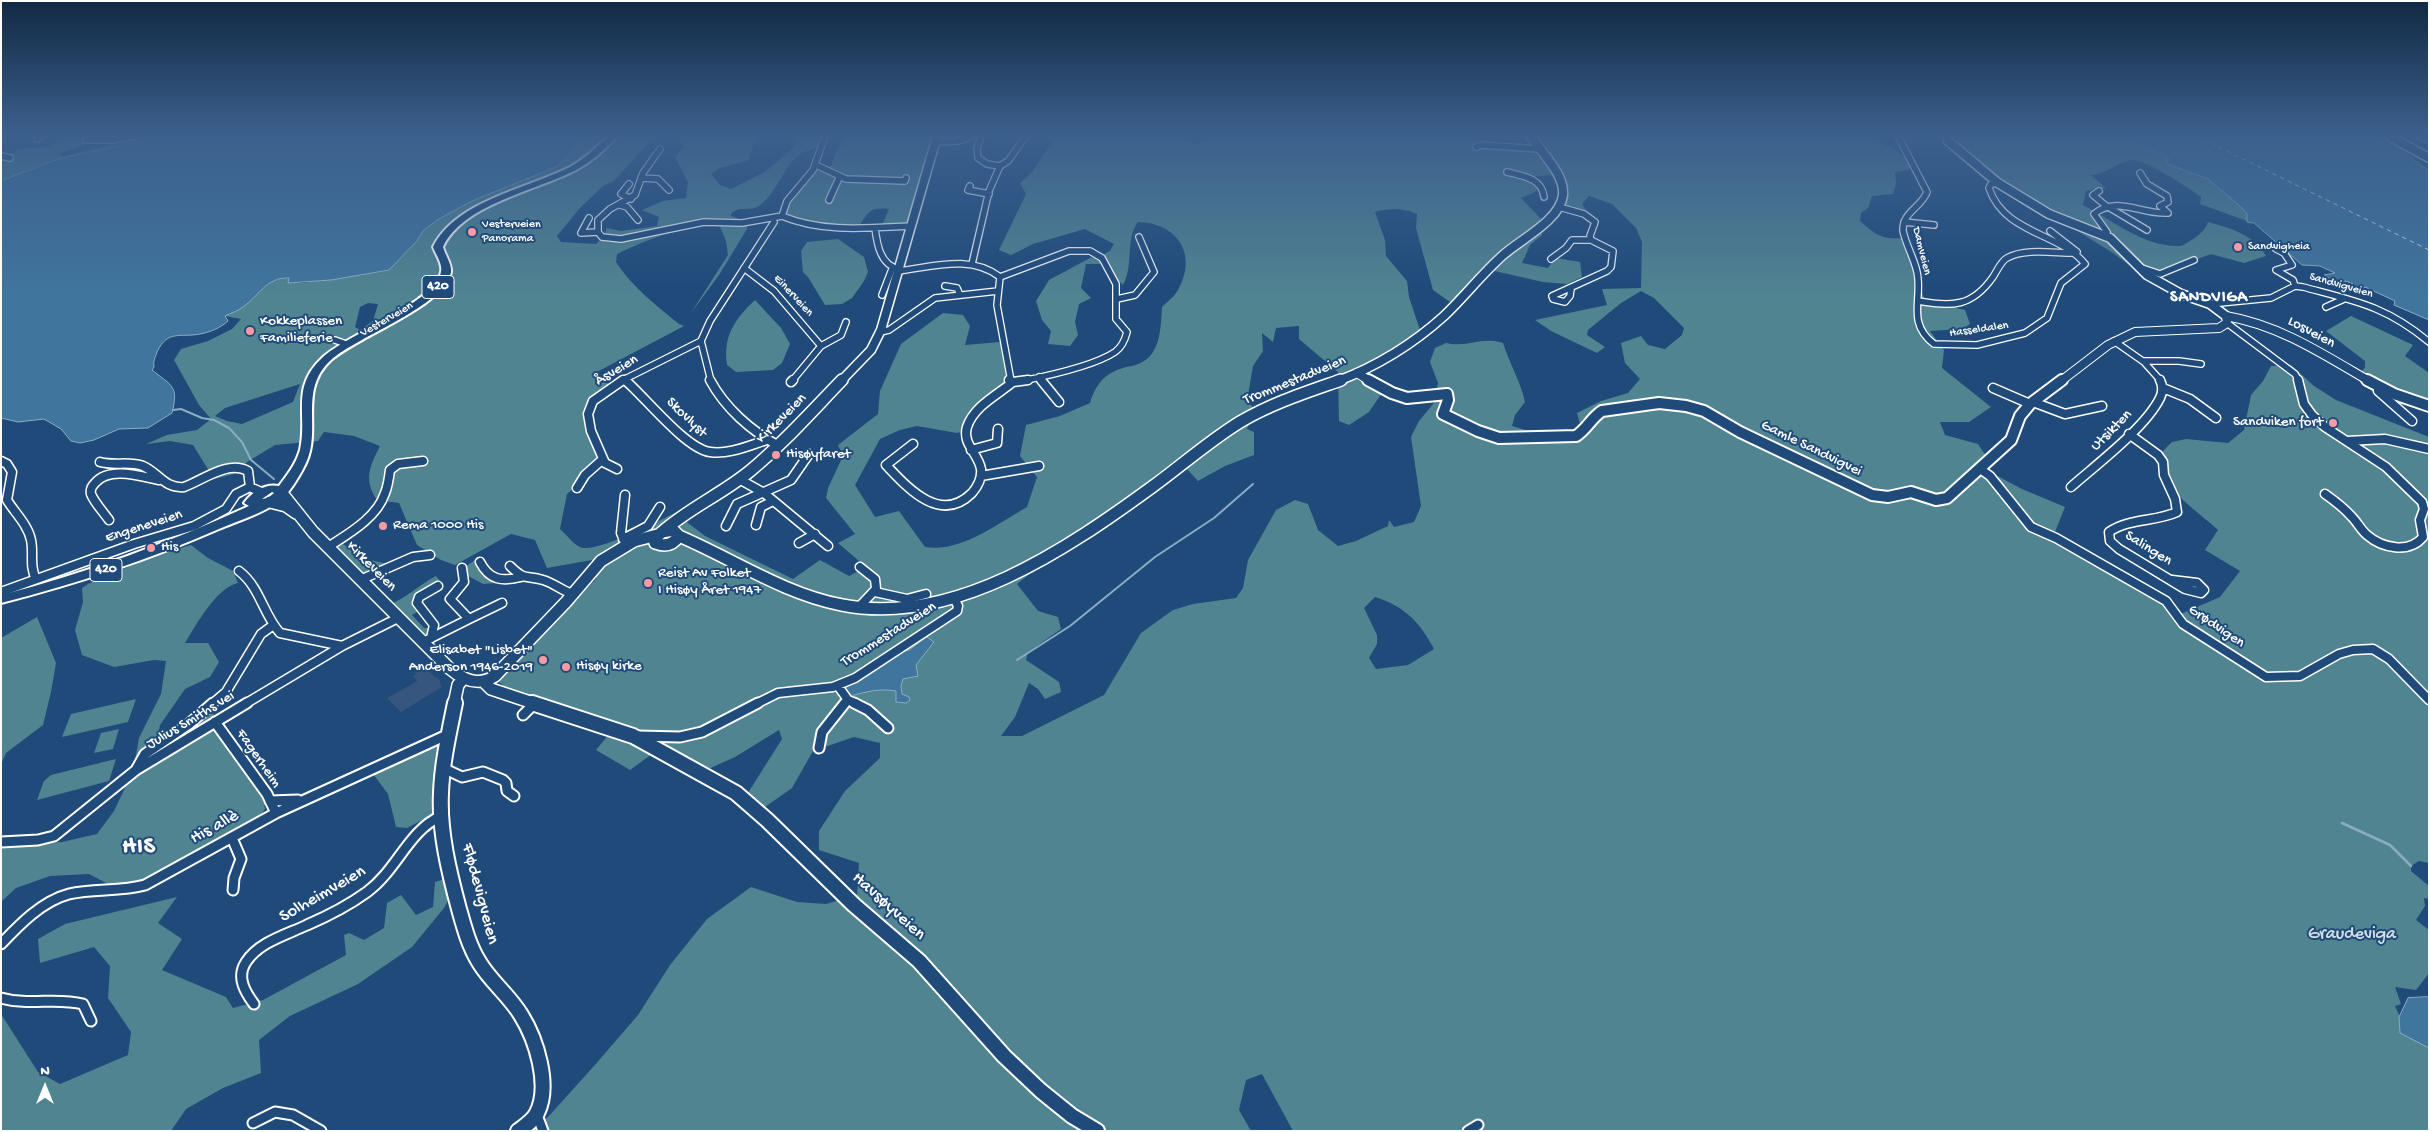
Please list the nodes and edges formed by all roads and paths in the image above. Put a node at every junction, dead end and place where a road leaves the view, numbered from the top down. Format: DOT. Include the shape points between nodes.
graph roads {
  1 [pos="526,189"];
  2 [pos="626,189"];
  3 [pos="639,189"];
  4 [pos="799,189"];
  5 [pos="834,189"];
  6 [pos="921,189"];
  7 [pos="969,189"];
  8 [pos="991,189"];
  9 [pos="1543,189"];
  10 [pos="1562,189"];
  11 [pos="1925,189"];
  12 [pos="1989,189"];
  13 [pos="2008,189"];
  14 [pos="2155,189"];
  15 [pos="2099,191"];
  16 [pos="988,194"];
  17 [pos="1544,197"];
  18 [pos="631,199"];
  19 [pos="829,200"];
  20 [pos="620,204"];
  21 [pos="2132,206"];
  22 [pos="2160,206"];
  23 [pos="1558,207"];
  24 [pos="2109,207"];
  25 [pos="782,216"];
  26 [pos="589,218"];
  27 [pos="638,220"];
  28 [pos="774,222"];
  29 [pos="1904,222"];
  30 [pos="1934,225"];
  31 [pos="910,226"];
  32 [pos="875,228"];
  33 [pos="2147,230"];
  34 [pos="2050,231"];
  35 [pos="598,232"];
  36 [pos="2103,235"];
  37 [pos="1140,237"];
  38 [pos="1591,240"];
  39 [pos="2276,249"];
  40 [pos="2076,254"];
  41 [pos="1551,259"];
  42 [pos="2194,260"];
  43 [pos="972,264"];
  44 [pos="2136,266"];
  45 [pos="744,268"];
  46 [pos="896,270"];
  47 [pos="1000,278"];
  48 [pos="945,286"];
  49 [pos="2295,286"];
  50 [pos="1571,289"];
  51 [pos="998,292"];
  52 [pos="882,295"];
  53 [pos="960,295"];
  54 [pos="1117,299"];
  55 [pos="2344,299"];
  56 [pos="1918,301"];
  57 [pos="2210,304"];
  58 [pos="2326,307"];
  59 [pos="2227,320"];
  60 [pos="846,322"];
  61 [pos="880,332"];
  62 [pos="335,340"];
  63 [pos="2114,341"];
  64 [pos="701,342"];
  65 [pos="2429,342"];
  66 [pos="346,344"];
  67 [pos="821,346"];
  68 [pos="1941,346"];
  69 [pos="2144,361"];
  70 [pos="2201,364"];
  71 [pos="1357,374"];
  72 [pos="1039,377"];
  73 [pos="625,380"];
  74 [pos="791,382"];
  75 [pos="1013,382"];
  76 [pos="2378,386"];
  77 [pos="1993,388"];
  78 [pos="2163,388"];
  79 [pos="1059,402"];
  80 [pos="2031,403"];
  81 [pos="2102,406"];
  82 [pos="2429,406"];
  83 [pos="2216,418"];
  84 [pos="2412,421"];
  85 [pos="998,429"];
  86 [pos="2129,434"];
  87 [pos="767,440"];
  88 [pos="2347,441"];
  89 [pos="913,444"];
  90 [pos="779,446"];
  91 [pos="2429,448"];
  92 [pos="970,450"];
  93 [pos="809,454"];
  94 [pos="603,459"];
  95 [pos="1,461"];
  96 [pos="423,461"];
  97 [pos="100,462"];
  98 [pos="1039,466"];
  99 [pos="617,469"];
  100 [pos="1980,469"];
  101 [pos="294,472"];
  102 [pos="981,476"];
  103 [pos="739,479"];
  104 [pos="161,481"];
  105 [pos="2072,487"];
  106 [pos="577,488"];
  107 [pos="281,492"];
  108 [pos="764,494"];
  109 [pos="2325,494"];
  110 [pos="262,495"];
  111 [pos="625,495"];
  112 [pos="773,500"];
  113 [pos="660,507"];
  114 [pos="689,510"];
  115 [pos="297,514"];
  116 [pos="110,520"];
  117 [pos="756,525"];
  118 [pos="726,526"];
  119 [pos="815,534"];
  120 [pos="679,535"];
  121 [pos="660,539"];
  122 [pos="625,542"];
  123 [pos="799,543"];
  124 [pos="828,546"];
  125 [pos="328,547"];
  126 [pos="716,553"];
  127 [pos="430,555"];
  128 [pos="480,562"];
  129 [pos="510,566"];
  130 [pos="860,567"];
  131 [pos="462,568"];
  132 [pos="239,571"];
  133 [pos="521,577"];
  134 [pos="36,579"];
  135 [pos="360,580"];
  136 [pos="2172,580"];
  137 [pos="438,586"];
  138 [pos="1,592"];
  139 [pos="875,592"];
  140 [pos="573,594"];
  141 [pos="926,594"];
  142 [pos="954,598"];
  143 [pos="1,599"];
  144 [pos="502,603"];
  145 [pos="858,608"];
  146 [pos="398,618"];
  147 [pos="469,619"];
  148 [pos="272,626"];
  149 [pos="427,640"];
  150 [pos="342,646"];
  151 [pos="463,680"];
  152 [pos="482,682"];
  153 [pos="838,686"];
  154 [pos="848,700"];
  155 [pos="2429,700"];
  156 [pos="534,704"];
  157 [pos="523,715"];
  158 [pos="215,722"];
  159 [pos="888,728"];
  160 [pos="449,734"];
  161 [pos="633,736"];
  162 [pos="819,748"];
  163 [pos="443,768"];
  164 [pos="136,770"];
  165 [pos="514,796"];
  166 [pos="270,800"];
  167 [pos="304,800"];
  168 [pos="276,813"];
  169 [pos="441,816"];
  170 [pos="232,838"];
  171 [pos="1,842"];
  172 [pos="233,890"];
  173 [pos="1,944"];
  174 [pos="1,998"];
  175 [pos="254,1004"];
  176 [pos="91,1021"];
  177 [pos="253,1123"];
  178 [pos="540,1123"];
  179 [pos="321,1131"];
  180 [pos="518,1131"];
  181 [pos="1097,1131"];
  1 -- 66 [label="main road, Vesterveien / 420" via="457,222 439,244 446,274 437,289"];
  2 -- 18 [label="street" via="622,194"];
  3 -- 18 [label="street"];
  4 -- 25 [label="street" via="784,206"];
  5 -- 19 [label="street"];
  6 -- 31 [label="main road, Kirkeveien"];
  7 -- 16 [label="street"];
  8 -- 16 [label="street"];
  9 -- 17 [label="street"];
  10 -- 23 [label="main road"];
  11 -- 29 [label="street, Damveien" via="1926,197 1912,209"];
  12 -- 40 [label="street" via="1997,207 2010,217"];
  13 -- 36 [label="main road, Sandvigveien" via="2049,214"];
  14 -- 22 [label="street" via="2167,196 2168,202"];
  15 -- 24 [label="street" via="2094,197"];
  16 -- 43 [label="street"];
  18 -- 20 [label="street"];
  20 -- 27 [label="street"];
  20 -- 35 [label="street" via="598,220"];
  21 -- 22 [label="street"];
  21 -- 22 [label="street" via="2168,213"];
  21 -- 24 [label="street"];
  23 -- 38 [label="street" via="1593,220"];
  23 -- 71 [label="main road, Trommestadveien" via="1547,220 1492,265 1434,324 1386,359"];
  24 -- 33 [label="street"];
  24 -- 36 [label="street" via="2094,214 2107,232"];
  25 -- 32 [label="street" via="818,225"];
  25 -- 35 [label="street" via="742,223 704,222 621,239 606,238"];
  26 -- 35 [label="street" via="581,233"];
  28 -- 45 [label="street"];
  29 -- 30 [label="street"];
  29 -- 56 [label="street, Damveien" via="1918,277"];
  31 -- 32 [label="street"];
  31 -- 46 [label="main road, Kirkeveien"];
  32 -- 46 [label="street" via="884,260"];
  34 -- 40 [label="street" via="2074,248"];
  36 -- 44 [label="main road, Sandvigveien" via="2118,244"];
  37 -- 54 [label="street" via="1154,272 1135,295"];
  38 -- 41 [label="street" via="1572,240"];
  38 -- 50 [label="street" via="1613,251 1611,267"];
  39 -- 49 [label="street" via="2284,253 2292,265 2276,270 2294,280"];
  40 -- 56 [label="street" via="2025,253 2007,258 1979,294 1961,305"];
  40 -- 68 [label="street, Hasseldalen" via="2085,264 2058,287 2048,317 2037,327 2006,339"];
  42 -- 44 [label="street" via="2160,274"];
  43 -- 46 [label="street"];
  43 -- 47 [label="street" via="987,268"];
  44 -- 57 [label="main road, Sandvigveien" via="2174,291"];
  45 -- 64 [label="street" via="710,321"];
  45 -- 67 [label="street, Einerveien" via="755,272 775,292"];
  46 -- 52 [label="street"];
  46 -- 61 [label="main road, Kirkeveien"];
  47 -- 51 [label="street"];
  47 -- 54 [label="street" via="1061,253 1086,250 1102,258 1116,284"];
  48 -- 53 [label="street" via="957,288"];
  49 -- 55 [label="street, Sandvigveien"];
  49 -- 57 [label="street, Sandvigveien" via="2271,298"];
  51 -- 53 [label="street"];
  51 -- 75 [label="street" via="997,305 1009,380"];
  53 -- 61 [label="street" via="934,298 889,330"];
  54 -- 72 [label="street" via="1116,318 1127,332 1121,346 1107,354"];
  55 -- 58 [label="street"];
  55 -- 65 [label="street, Sandvigveien" via="2374,306 2406,323"];
  56 -- 68 [label="street, Damveien" via="1917,316 1923,330 1930,342"];
  57 -- 59 [label="main road, Sandvigveien"];
  59 -- 63 [label="street, Gamle Sandvigvei" via="2219,328 2141,331"];
  59 -- 76 [label="street, Losveien" via="2282,332"];
  59 -- 88 [label="street" via="2295,374 2304,404 2325,427"];
  60 -- 67 [label="street" via="845,332 839,338"];
  61 -- 90 [label="main road, Kirkeveien" via="862,362"];
  62 -- 66 [label="street, Vesterveien"];
  63 -- 69 [label="street"];
  63 -- 80 [label="street, Gamle Sandvigvei"];
  64 -- 73 [label="street, Åsveien" via="680,349"];
  64 -- 87 [label="street" via="714,387 742,419"];
  66 -- 101 [label="main road, Vesterveien / 420" via="327,358 309,384 306,446"];
  67 -- 74 [label="street"];
  69 -- 70 [label="street"];
  69 -- 78 [label="street"];
  71 -- 100 [label="street, Gamle Sandvigvei" via="1406,398 1447,394 1443,414 1499,438 1570,438 1584,431 1594,416 1602,411 1659,403 1686,406 1709,413 1740,432 1881,497 1912,492 1944,500"];
  71 -- 142 [label="main road, Trommestadveien" via="1253,415 1065,546 996,583"];
  72 -- 75 [label="street"];
  72 -- 79 [label="street"];
  73 -- 87 [label="street, Skovlyst" via="696,448 712,452"];
  73 -- 94 [label="street, Åsveien" via="608,389 589,408 587,417"];
  75 -- 92 [label="street" via="971,417 965,438"];
  76 -- 82 [label="street, Losveien"];
  76 -- 84 [label="street, Losveien" via="2378,391"];
  77 -- 80 [label="street"];
  78 -- 83 [label="street" via="2190,399"];
  78 -- 86 [label="street, Utsikten" via="2157,405"];
  80 -- 81 [label="street" via="2065,414"];
  80 -- 100 [label="street, Gamle Sandvigvei" via="2020,416 2011,440"];
  85 -- 92 [label="street" via="997,443"];
  86 -- 105 [label="street, Utsikten"];
  86 -- 136 [label="street, Salingen" via="2158,455 2177,512 2159,519 2114,527 2109,532 2110,541 2119,550"];
  87 -- 90 [label="street"];
  88 -- 91 [label="street" via="2385,440"];
  88 -- 109 [label="street" via="2386,467 2422,502 2423,538 2415,546 2407,548 2376,540"];
  89 -- 102 [label="street" via="886,465 922,501 933,505 963,500 973,492"];
  90 -- 103 [label="main road, Kirkeveien"];
  92 -- 102 [label="street" via="979,462"];
  93 -- 108 [label="street" via="791,480"];
  94 -- 99 [label="street"];
  94 -- 106 [label="street" via="585,475"];
  95 -- 134 [label="street" via="12,470 7,500 29,534 32,545 29,567"];
  96 -- 125 [label="street" via="398,464 390,470 383,500 360,523"];
  97 -- 104 [label="street" via="145,467"];
  98 -- 102 [label="street"];
  100 -- 155 [label="street, Grødvigen" via="1990,476 2031,527 2166,601 2183,624 2266,676 2300,676 2339,654 2372,649 2389,659"];
  101 -- 107 [label="main road, Vesterveien / 420"];
  101 -- 110 [label="main road, Vesterveien / 420"];
  103 -- 108 [label="street"];
  103 -- 114 [label="main road, Kirkeveien"];
  104 -- 110 [label="street" via="171,487 185,486 240,467 248,471"];
  104 -- 116 [label="street" via="122,474 98,480 91,488 91,494"];
  107 -- 110 [label="main road, 420" via="280,496"];
  107 -- 115 [label="main road, Kirkeveien"];
  108 -- 112 [label="street"];
  108 -- 118 [label="street" via="737,504"];
  110 -- 115 [label="main road, Kirkeveien"];
  110 -- 134 [label="street, Engeneveien" via="236,494 226,509 205,521"];
  110 -- 143 [label="main road, Vesterveien / 420" via="207,529 108,569"];
  111 -- 122 [label="street" via="621,521"];
  112 -- 117 [label="street" via="761,507"];
  112 -- 119 [label="street"];
  113 -- 122 [label="street" via="648,526"];
  114 -- 120 [label="main road" via="679,528"];
  114 -- 121 [label="main road, Kirkeveien"];
  115 -- 125 [label="main road, Kirkeveien"];
  119 -- 123 [label="street"];
  119 -- 124 [label="street"];
  120 -- 121 [label="main road" via="670,530"];
  120 -- 126 [label="main road, Trommestadveien"];
  121 -- 122 [label="main road"];
  121 -- 126 [label="main road, Trommestadveien"];
  122 -- 140 [label="main road" via="602,561"];
  125 -- 135 [label="main road, Kirkeveien"];
  126 -- 145 [label="main road, Trommestadveien" via="792,591"];
  127 -- 135 [label="street" via="413,557"];
  128 -- 133 [label="street" via="484,572 495,580"];
  129 -- 133 [label="street"];
  130 -- 139 [label="street" via="874,579"];
  131 -- 147 [label="street" via="464,582 450,599"];
  132 -- 148 [label="street" via="251,580"];
  133 -- 140 [label="street" via="544,580"];
  134 -- 138 [label="street, Engeneveien"];
  135 -- 146 [label="main road, Kirkeveien"];
  137 -- 149 [label="street" via="419,598 417,603 434,625"];
  139 -- 141 [label="street" via="905,599"];
  139 -- 145 [label="street"];
  140 -- 152 [label="main road" via="495,676"];
  142 -- 145 [label="main road, Trommestadveien" via="894,608"];
  142 -- 153 [label="street, Trommestadveien" via="957,611"];
  144 -- 147 [label="street"];
  146 -- 149 [label="main road, Kirkeveien"];
  146 -- 150 [label="street, Julius Smiths vei"];
  147 -- 149 [label="street"];
  148 -- 150 [label="street" via="289,636"];
  148 -- 164 [label="street" via="261,634 226,692 177,733 144,754"];
  149 -- 151 [label="main road, Kirkeveien"];
  150 -- 158 [label="street, Julius Smiths vei"];
  151 -- 152 [label="main road"];
  151 -- 160 [label="main road, Flødevigveien" via="458,685"];
  152 -- 156 [label="main road, Trommestadveien" via="492,689"];
  153 -- 154 [label="street"];
  153 -- 161 [label="street, Trommestadveien" via="778,693 702,732 680,737"];
  154 -- 159 [label="street" via="868,710"];
  154 -- 162 [label="street" via="822,732"];
  156 -- 157 [label="street"];
  156 -- 161 [label="main road, Trommestadveien"];
  158 -- 164 [label="street, Julius Smiths vei"];
  158 -- 166 [label="street, Fagerheim"];
  160 -- 163 [label="main road, Flødevigveien"];
  160 -- 167 [label="street, His allè"];
  161 -- 181 [label="main road, Havsøyveien" via="721,784 753,807 854,905 920,961 1004,1056 1072,1116"];
  163 -- 165 [label="street" via="462,777 484,772 491,774 503,780 507,792"];
  163 -- 169 [label="main road, Flødevigveien"];
  164 -- 171 [label="street, Julius Smiths vei" via="54,836"];
  166 -- 167 [label="street"];
  166 -- 168 [label="street, Fagerheim"];
  167 -- 168 [label="street, His allè"];
  168 -- 170 [label="street, His allè"];
  169 -- 175 [label="street, Solheimveien" via="416,831 395,865 367,891 318,921 265,945 251,956 242,973 242,984"];
  169 -- 178 [label="main road, Flødevigveien" via="471,946 485,973 513,1004 530,1034 542,1093"];
  170 -- 172 [label="street" via="242,859"];
  170 -- 173 [label="street, His allè" via="145,885 121,891 68,894 49,903"];
  174 -- 176 [label="street" via="22,1003 69,999 83,1004"];
  177 -- 179 [label="street" via="275,1112 294,1115"];
  178 -- 180 [label="main road"];
}
